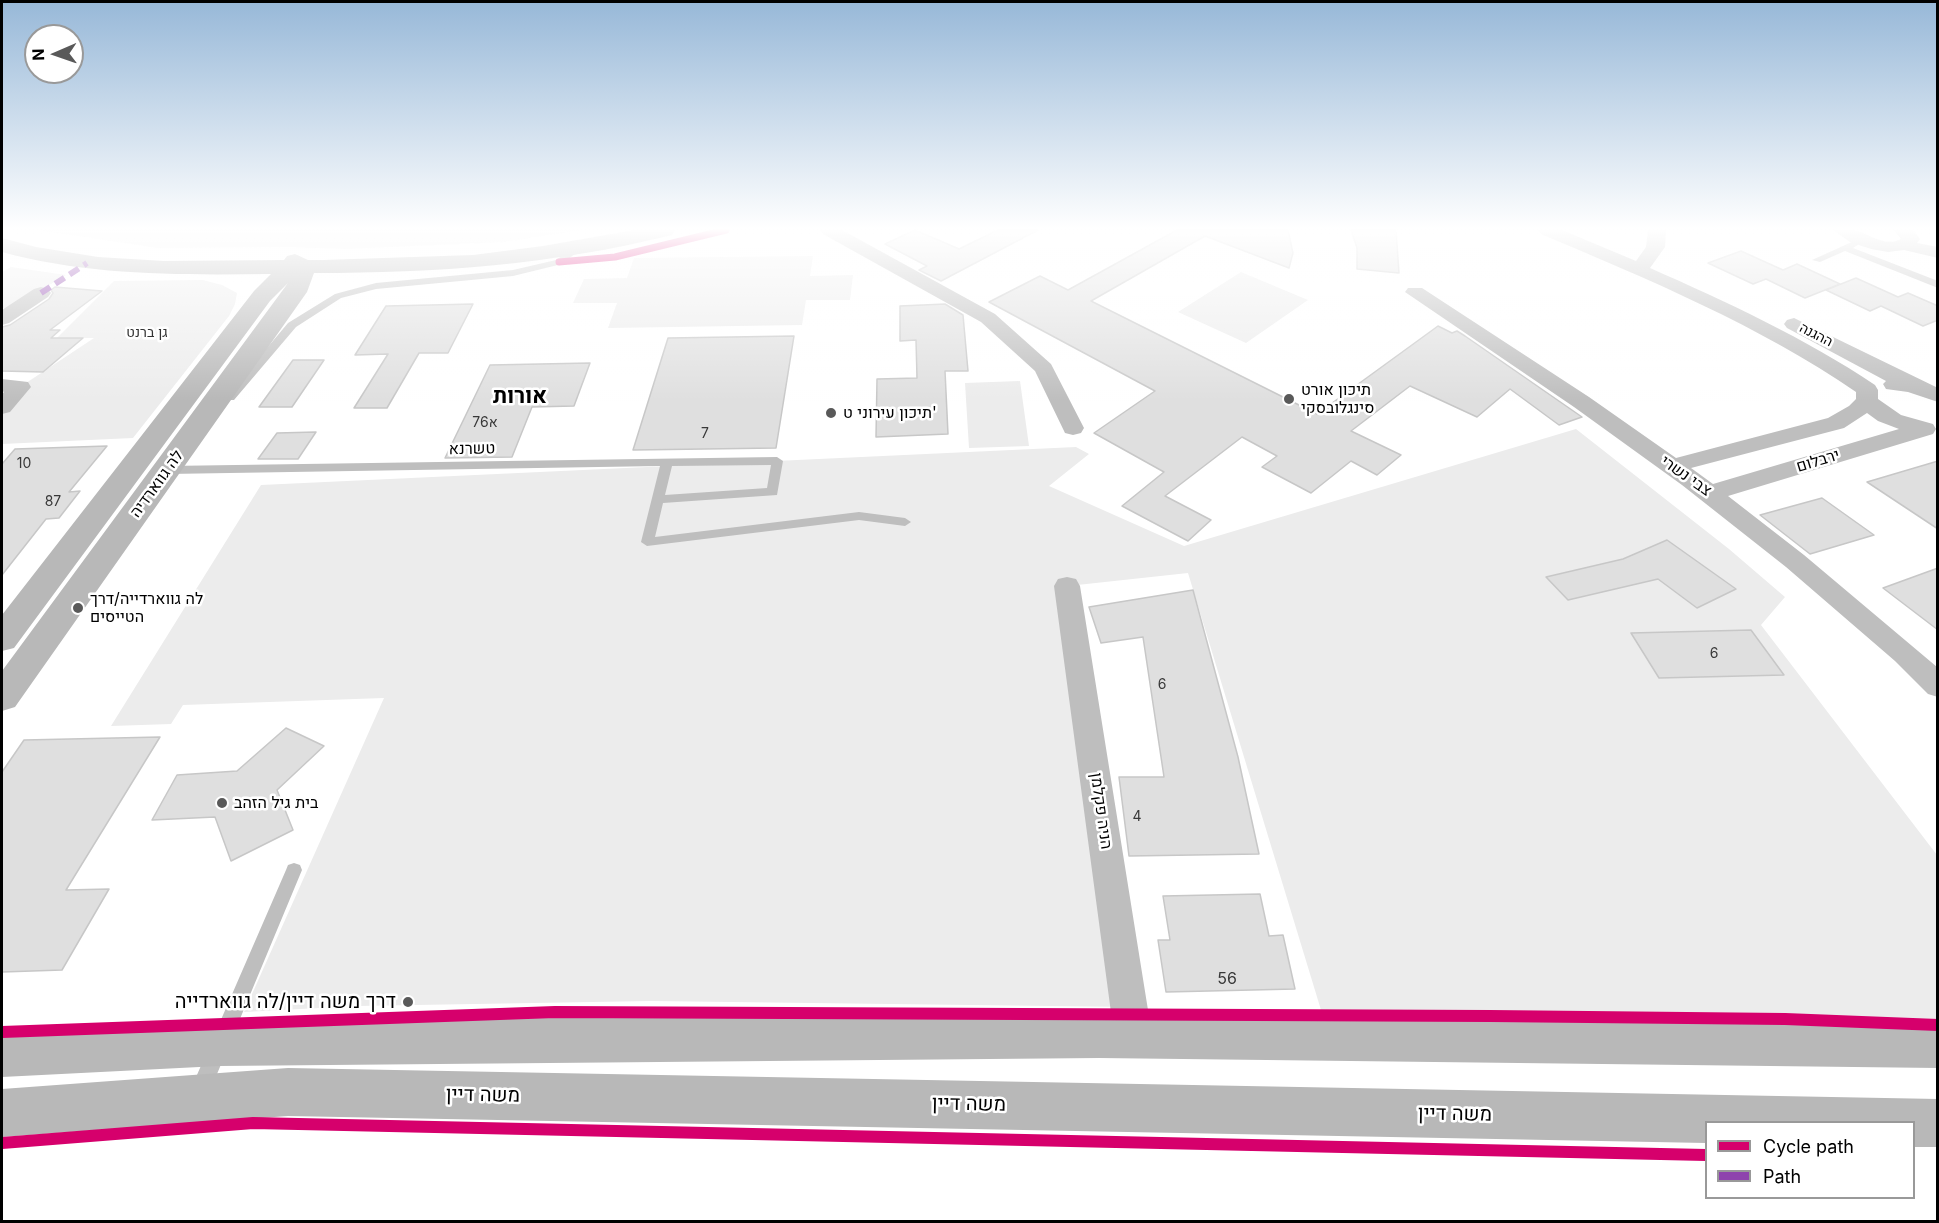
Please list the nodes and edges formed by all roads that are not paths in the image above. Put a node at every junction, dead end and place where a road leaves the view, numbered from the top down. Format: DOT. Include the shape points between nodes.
graph roads {
  1 [pos="246,287"];
  2 [pos="271,287"];
  3 [pos="297,287"];
  4 [pos="317,287"];
  5 [pos="371,287"];
  6 [pos="932,287"];
  7 [pos="1692,287"];
  8 [pos="1704,287"];
  9 [pos="1415,292"];
  10 [pos="41,294"];
  11 [pos="253,309"];
  12 [pos="283,310"];
  13 [pos="2,319"];
  14 [pos="2,385"];
  15 [pos="1912,386"];
  16 [pos="1867,395"];
  17 [pos="1938,396"];
  18 [pos="2,407"];
  19 [pos="1073,428"];
  20 [pos="1931,430"];
  21 [pos="206,435"];
  22 [pos="667,462"];
  23 [pos="1672,466"];
  24 [pos="179,468"];
  25 [pos="1711,493"];
  26 [pos="658,499"];
  27 [pos="905,522"];
  28 [pos="1067,586"];
  29 [pos="2,639"];
  30 [pos="1938,686"];
  31 [pos="2,697"];
  32 [pos="294,870"];
  33 [pos="1133,1035"];
  34 [pos="219,1043"];
  35 [pos="1938,1044"];
  36 [pos="2,1054"];
  37 [pos="197,1098"];
  38 [pos="2,1113"];
  39 [pos="1832,1121"];
  40 [pos="1915,1123"];
  41 [pos="1938,1123"];
  1 -- 11 [label="main road" via="252,293"];
  2 -- 11 [label="main road, לה גווארדיה"];
  3 -- 12 [label="main road, לה גווארדיה"];
  4 -- 12 [label="main road"];
  5 -- 21 [label="lane" via="329,301 292,325 230,399"];
  6 -- 19 [label="street" via="988,318 1044,368"];
  7 -- 16 [label="street, ההגנה" via="1833,365"];
  8 -- 15 [label="street, ההגנה" via="1830,342"];
  9 -- 23 [label="street, צבי נשרי" via="1542,374"];
  10 -- 13 [label="street"];
  11 -- 29 [label="main road, לה גווארדיה"];
  12 -- 24 [label="main road, לה גווארדיה"];
  14 -- 18 [label="street" via="20,387"];
  15 -- 16 [label="street" via="1877,384"];
  15 -- 17 [label="street"];
  16 -- 20 [label="street, ההגנה" via="1882,414"];
  16 -- 23 [label="street, ירבלום" via="1857,411 1836,423"];
  20 -- 25 [label="street, ירבלום"];
  22 -- 24 [label="lane, טשרנא"];
  22 -- 26 [label="lane"];
  22 -- 26 [label="lane, טשרנא" via="777,461 773,492"];
  23 -- 25 [label="street, צבי נשרי"];
  24 -- 31 [label="main road, לה גווארדיה"];
  25 -- 30 [label="street, צבי נשרי" via="1816,578"];
  26 -- 27 [label="lane" via="647,542 859,516"];
  28 -- 33 [label="street, הניה פקלמן"];
  32 -- 34 [label="lane"];
  33 -- 34 [label="main road"];
  33 -- 35 [label="main road"];
  34 -- 36 [label="main road"];
  34 -- 37 [label="lane"];
  37 -- 38 [label="main road, משה דיין"];
  37 -- 39 [label="main road, משה דיין" via="300,1092"];
  40 -- 41 [label="main road, משה דיין"];
}
